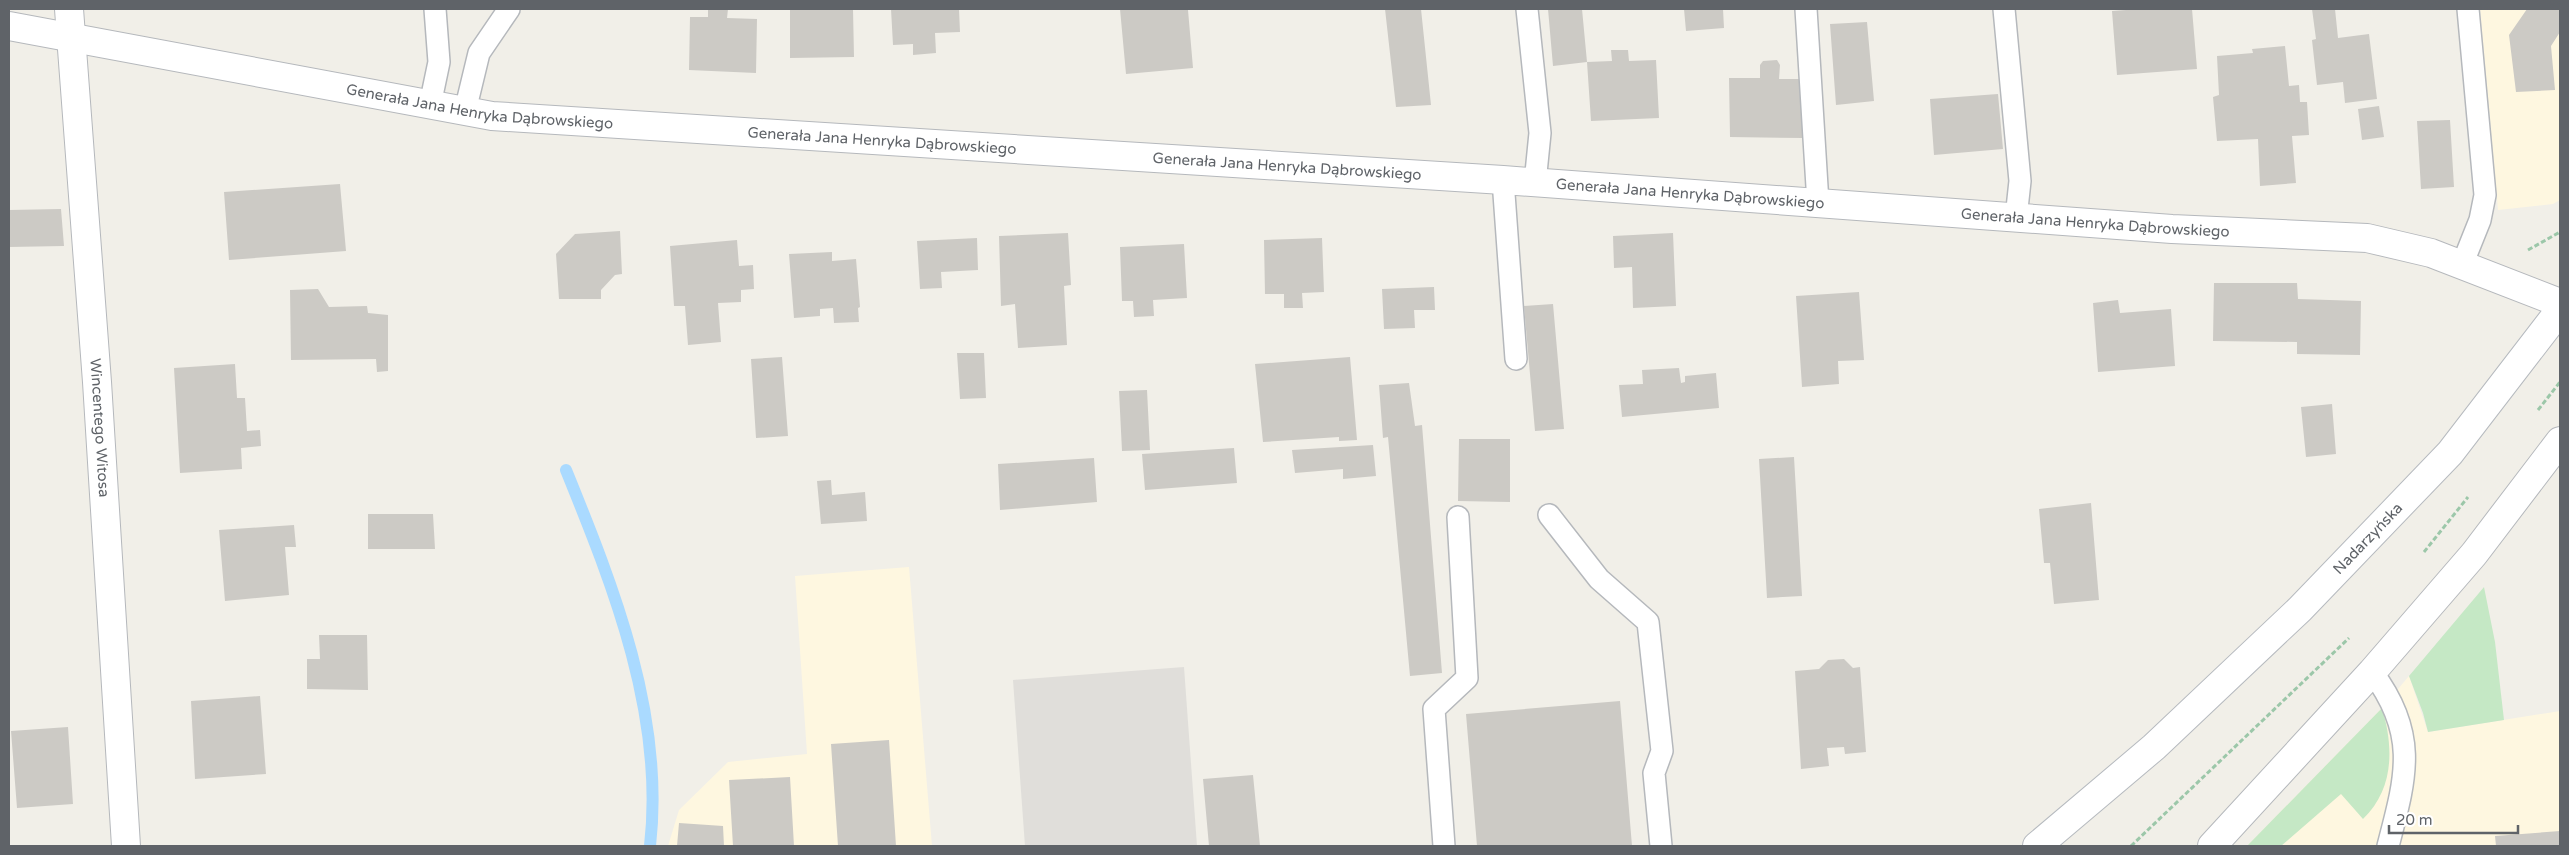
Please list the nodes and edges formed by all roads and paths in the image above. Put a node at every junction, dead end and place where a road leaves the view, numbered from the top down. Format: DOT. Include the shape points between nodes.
graph roads {
  1 [pos="69,9"];
  2 [pos="435,9"];
  3 [pos="509,9"];
  4 [pos="1527,9"];
  5 [pos="1806,9"];
  6 [pos="2004,9"];
  7 [pos="2468,9"];
  8 [pos="9,26"];
  9 [pos="71,37"];
  10 [pos="430,105"];
  11 [pos="465,110"];
  12 [pos="1503,180"];
  13 [pos="1535,183"];
  14 [pos="1818,203"];
  15 [pos="2016,218"];
  16 [pos="2560,232"];
  17 [pos="2527,251"];
  18 [pos="2462,265"];
  19 [pos="2560,303"];
  20 [pos="2560,310"];
  21 [pos="1516,359"];
  22 [pos="2560,382"];
  23 [pos="2535,413"];
  24 [pos="2560,441"];
  25 [pos="2473,491"];
  26 [pos="1549,515"];
  27 [pos="1458,517"];
  28 [pos="2423,553"];
  29 [pos="2354,633"];
  30 [pos="2372,672"];
  31 [pos="126,846"];
  32 [pos="1444,846"];
  33 [pos="1662,846"];
  34 [pos="2037,846"];
  35 [pos="2131,846"];
  36 [pos="2212,846"];
  37 [pos="2388,846"];
  1 -- 9 [label="street, Wincentego Witosa"];
  2 -- 10 [label="lane" via="439,62"];
  3 -- 11 [label="lane" via="479,53"];
  4 -- 13 [label="lane" via="1540,133"];
  5 -- 14 [label="lane"];
  6 -- 15 [label="lane" via="2020,181"];
  7 -- 18 [label="lane" via="2485,195 2480,220"];
  8 -- 9 [label="street, Generała Jana Henryka Dąbrowskiego"];
  9 -- 10 [label="street, Generała Jana Henryka Dąbrowskiego"];
  9 -- 31 [label="street, Wincentego Witosa" via="97,382"];
  10 -- 11 [label="street, Generała Jana Henryka Dąbrowskiego"];
  11 -- 12 [label="street, Generała Jana Henryka Dąbrowskiego" via="492,116"];
  12 -- 13 [label="street, Generała Jana Henryka Dąbrowskiego"];
  12 -- 21 [label="lane"];
  13 -- 14 [label="street, Generała Jana Henryka Dąbrowskiego"];
  14 -- 15 [label="street, Generała Jana Henryka Dąbrowskiego"];
  15 -- 18 [label="street, Generała Jana Henryka Dąbrowskiego" via="2367,238 2403,245"];
  16 -- 17 [label="path"];
  18 -- 19 [label="street, Generała Jana Henryka Dąbrowskiego"];
  20 -- 34 [label="street, Nadarzyńska" via="2450,453 2300,609 2154,747"];
  22 -- 23 [label="path"];
  24 -- 30 [label="street" via="2474,554"];
  25 -- 28 [label="path"];
  26 -- 33 [label="lane" via="1599,579 1648,622 1662,751 1654,772"];
  27 -- 32 [label="lane" via="1467,678 1434,709"];
  29 -- 35 [label="path"];
  30 -- 36 [label="street"];
  30 -- 37 [label="lane" via="2388,693 2399,716 2405,742 2402,792"];
}
